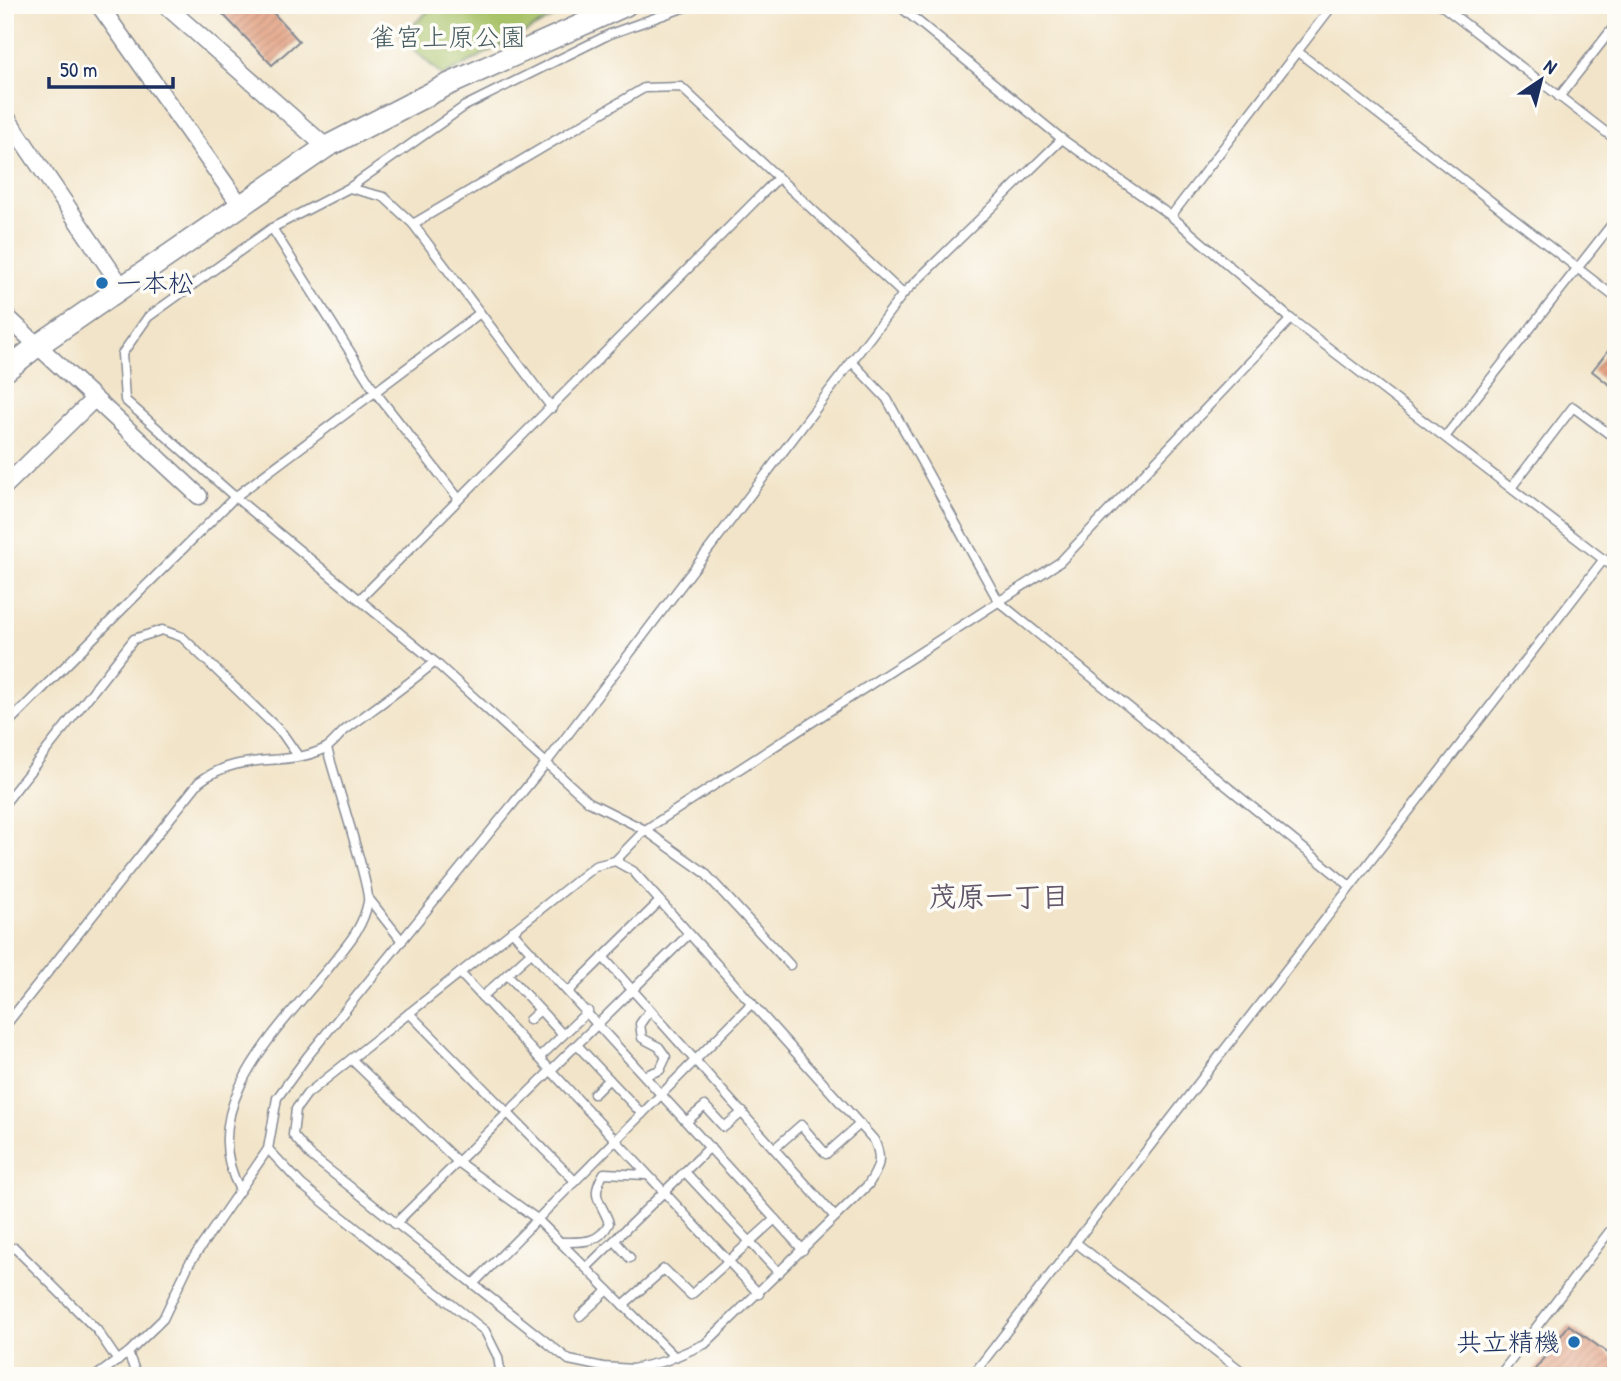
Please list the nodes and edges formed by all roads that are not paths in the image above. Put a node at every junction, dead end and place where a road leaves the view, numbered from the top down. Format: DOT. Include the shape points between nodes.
graph roads {
  1 [pos="99,5"];
  2 [pos="165,5"];
  3 [pos="626,5"];
  4 [pos="691,5"];
  5 [pos="898,5"];
  6 [pos="1333,5"];
  7 [pos="1441,5"];
  8 [pos="1616,24"];
  9 [pos="1297,52"];
  10 [pos="1559,97"];
  11 [pos="5,115"];
  12 [pos="1062,139"];
  13 [pos="1616,140"];
  14 [pos="326,148"];
  15 [pos="777,179"];
  16 [pos="349,188"];
  17 [pos="241,206"];
  18 [pos="1171,216"];
  19 [pos="1616,219"];
  20 [pos="413,224"];
  21 [pos="272,228"];
  22 [pos="1578,268"];
  23 [pos="122,287"];
  24 [pos="903,295"];
  25 [pos="1616,298"];
  26 [pos="481,313"];
  27 [pos="5,314"];
  28 [pos="1291,319"];
  29 [pos="37,346"];
  30 [pos="851,361"];
  31 [pos="5,371"];
  32 [pos="376,393"];
  33 [pos="94,399"];
  34 [pos="552,408"];
  35 [pos="1445,437"];
  36 [pos="1616,439"];
  37 [pos="5,486"];
  38 [pos="1511,488"];
  39 [pos="199,496"];
  40 [pos="235,497"];
  41 [pos="459,499"];
  42 [pos="1604,559"];
  43 [pos="1616,569"];
  44 [pos="360,598"];
  45 [pos="999,602"];
  46 [pos="435,663"];
  47 [pos="5,726"];
  48 [pos="327,748"];
  49 [pos="298,756"];
  50 [pos="547,762"];
  51 [pos="5,803"];
  52 [pos="645,830"];
  53 [pos="615,861"];
  54 [pos="1350,886"];
  55 [pos="369,899"];
  56 [pos="660,901"];
  57 [pos="512,931"];
  58 [pos="689,934"];
  59 [pos="402,941"];
  60 [pos="532,952"];
  61 [pos="603,957"];
  62 [pos="790,965"];
  63 [pos="460,973"];
  64 [pos="507,974"];
  65 [pos="632,990"];
  66 [pos="569,991"];
  67 [pos="482,997"];
  68 [pos="752,1003"];
  69 [pos="540,1010"];
  70 [pos="650,1010"];
  71 [pos="587,1011"];
  72 [pos="409,1013"];
  73 [pos="529,1020"];
  74 [pos="598,1023"];
  75 [pos="5,1026"];
  76 [pos="563,1035"];
  77 [pos="577,1045"];
  78 [pos="539,1058"];
  79 [pos="351,1059"];
  80 [pos="695,1059"];
  81 [pos="551,1070"];
  82 [pos="646,1075"];
  83 [pos="609,1079"];
  84 [pos="662,1093"];
  85 [pos="594,1094"];
  86 [pos="743,1112"];
  87 [pos="642,1114"];
  88 [pos="506,1115"];
  89 [pos="687,1121"];
  90 [pos="860,1125"];
  91 [pos="615,1141"];
  92 [pos="710,1147"];
  93 [pos="775,1148"];
  94 [pos="268,1149"];
  95 [pos="458,1162"];
  96 [pos="685,1172"];
  97 [pos="646,1175"];
  98 [pos="575,1181"];
  99 [pos="240,1190"];
  100 [pos="663,1194"];
  101 [pos="835,1217"];
  102 [pos="537,1219"];
  103 [pos="775,1219"];
  104 [pos="1616,1223"];
  105 [pos="396,1224"];
  106 [pos="615,1241"];
  107 [pos="561,1242"];
  108 [pos="750,1242"];
  109 [pos="1075,1242"];
  110 [pos="15,1248"];
  111 [pos="803,1250"];
  112 [pos="631,1258"];
  113 [pos="727,1262"];
  114 [pos="586,1268"];
  115 [pos="779,1273"];
  116 [pos="473,1284"];
  117 [pos="608,1290"];
  118 [pos="759,1294"];
  119 [pos="623,1305"];
  120 [pos="580,1316"];
  121 [pos="128,1353"];
  122 [pos="675,1357"];
  123 [pos="118,1361"];
  124 [pos="96,1376"];
  125 [pos="137,1376"];
  126 [pos="501,1376"];
  127 [pos="972,1376"];
  128 [pos="1248,1376"];
  129 [pos="1499,1376"];
  1 -- 17 [label="street"];
  2 -- 14 [label="street"];
  3 -- 14 [label="street" via="445,86"];
  4 -- 16 [label="lane" via="610,34 465,106"];
  5 -- 12 [label="lane"];
  6 -- 9 [label="lane"];
  7 -- 10 [label="lane"];
  8 -- 10 [label="lane"];
  9 -- 18 [label="lane"];
  9 -- 22 [label="lane"];
  10 -- 13 [label="lane"];
  11 -- 23 [label="street"];
  12 -- 18 [label="lane"];
  12 -- 24 [label="lane"];
  14 -- 17 [label="street"];
  15 -- 20 [label="lane" via="681,87 643,88"];
  15 -- 24 [label="lane"];
  15 -- 34 [label="lane"];
  16 -- 20 [label="lane" via="384,197"];
  16 -- 21 [label="lane"];
  17 -- 23 [label="street"];
  18 -- 28 [label="lane"];
  19 -- 22 [label="lane"];
  20 -- 26 [label="lane"];
  21 -- 32 [label="lane"];
  21 -- 40 [label="lane" via="148,317 122,354 125,400"];
  22 -- 25 [label="lane"];
  22 -- 35 [label="lane"];
  23 -- 29 [label="street"];
  24 -- 30 [label="lane"];
  26 -- 32 [label="lane"];
  26 -- 34 [label="lane"];
  27 -- 29 [label="street"];
  28 -- 35 [label="lane"];
  28 -- 45 [label="lane" via="1060,562"];
  29 -- 31 [label="street"];
  29 -- 33 [label="street"];
  30 -- 45 [label="lane" via="887,399"];
  30 -- 50 [label="lane"];
  32 -- 40 [label="lane"];
  32 -- 41 [label="lane"];
  33 -- 37 [label="street"];
  33 -- 39 [label="street"];
  34 -- 41 [label="lane"];
  35 -- 38 [label="lane"];
  36 -- 38 [label="lane" via="1573,407"];
  38 -- 42 [label="lane"];
  40 -- 44 [label="lane"];
  40 -- 47 [label="lane"];
  41 -- 44 [label="lane"];
  42 -- 43 [label="lane"];
  42 -- 54 [label="lane"];
  44 -- 46 [label="lane"];
  45 -- 52 [label="lane"];
  45 -- 54 [label="lane"];
  46 -- 48 [label="lane"];
  46 -- 50 [label="lane"];
  48 -- 49 [label="lane"];
  48 -- 55 [label="lane"];
  49 -- 51 [label="lane" via="282,733 182,637 162,630 134,639"];
  49 -- 75 [label="lane" via="243,761 215,770 199,782"];
  50 -- 52 [label="lane" via="589,802"];
  50 -- 59 [label="lane"];
  52 -- 53 [label="lane"];
  52 -- 62 [label="lane" via="704,872"];
  53 -- 56 [label="lane" via="633,871"];
  53 -- 57 [label="lane" via="594,866"];
  54 -- 109 [label="lane"];
  55 -- 59 [label="lane"];
  55 -- 99 [label="lane" via="360,927 253,1062 233,1097 226,1129 231,1173"];
  56 -- 58 [label="lane"];
  56 -- 61 [label="lane"];
  57 -- 60 [label="lane"];
  57 -- 63 [label="lane"];
  58 -- 65 [label="lane"];
  58 -- 68 [label="lane"];
  59 -- 94 [label="lane" via="277,1098"];
  60 -- 64 [label="lane"];
  60 -- 66 [label="lane"];
  61 -- 65 [label="lane"];
  61 -- 66 [label="lane"];
  63 -- 67 [label="lane"];
  63 -- 72 [label="lane"];
  64 -- 67 [label="lane"];
  64 -- 69 [label="lane"];
  65 -- 70 [label="lane"];
  65 -- 74 [label="lane"];
  66 -- 71 [label="lane"];
  67 -- 78 [label="lane"];
  68 -- 80 [label="lane"];
  68 -- 90 [label="lane"];
  69 -- 73 [label="lane"];
  69 -- 76 [label="lane"];
  70 -- 80 [label="lane"];
  70 -- 82 [label="lane" via="640,1031 666,1057 660,1070"];
  71 -- 74 [label="lane"];
  71 -- 76 [label="lane"];
  72 -- 79 [label="lane"];
  72 -- 88 [label="lane"];
  74 -- 77 [label="lane"];
  74 -- 82 [label="lane"];
  76 -- 78 [label="lane"];
  77 -- 81 [label="lane"];
  77 -- 83 [label="lane"];
  78 -- 81 [label="lane"];
  79 -- 95 [label="lane"];
  79 -- 105 [label="lane" via="307,1094 296,1109 293,1135 310,1155"];
  80 -- 84 [label="lane"];
  80 -- 86 [label="lane"];
  81 -- 88 [label="lane"];
  81 -- 91 [label="lane"];
  82 -- 84 [label="lane"];
  83 -- 85 [label="lane"];
  83 -- 87 [label="lane"];
  84 -- 87 [label="lane"];
  84 -- 89 [label="lane"];
  86 -- 89 [label="lane" via="724,1127 705,1106"];
  86 -- 93 [label="lane"];
  87 -- 91 [label="lane"];
  88 -- 95 [label="lane"];
  88 -- 98 [label="lane"];
  89 -- 92 [label="lane"];
  90 -- 93 [label="lane" via="827,1154 801,1125"];
  90 -- 101 [label="lane" via="880,1153 879,1168"];
  91 -- 97 [label="lane"];
  91 -- 98 [label="lane"];
  92 -- 96 [label="lane"];
  92 -- 103 [label="lane"];
  93 -- 101 [label="lane"];
  94 -- 99 [label="lane"];
  94 -- 126 [label="lane" via="302,1185 485,1331 498,1357"];
  95 -- 102 [label="lane"];
  95 -- 105 [label="lane"];
  96 -- 100 [label="lane"];
  96 -- 108 [label="lane"];
  97 -- 100 [label="lane"];
  97 -- 107 [label="lane" via="604,1173 595,1187 609,1223 603,1235 589,1242"];
  98 -- 102 [label="lane"];
  99 -- 121 [label="lane" via="189,1264 163,1319"];
  100 -- 106 [label="lane"];
  100 -- 113 [label="lane"];
  101 -- 111 [label="lane"];
  102 -- 107 [label="lane"];
  102 -- 116 [label="lane"];
  103 -- 108 [label="lane"];
  103 -- 111 [label="lane"];
  104 -- 129 [label="lane"];
  105 -- 116 [label="lane"];
  106 -- 112 [label="lane"];
  106 -- 114 [label="lane"];
  107 -- 114 [label="lane"];
  108 -- 113 [label="lane"];
  108 -- 115 [label="lane"];
  109 -- 127 [label="lane"];
  109 -- 128 [label="lane"];
  110 -- 123 [label="lane" via="97,1330"];
  111 -- 115 [label="lane"];
  113 -- 118 [label="lane"];
  113 -- 119 [label="lane" via="691,1296 664,1269"];
  114 -- 117 [label="lane"];
  115 -- 118 [label="lane"];
  116 -- 122 [label="lane" via="569,1360 633,1368"];
  117 -- 119 [label="lane"];
  117 -- 120 [label="lane"];
  118 -- 122 [label="lane" via="705,1345"];
  119 -- 122 [label="lane"];
  121 -- 123 [label="lane"];
  121 -- 125 [label="lane"];
  123 -- 124 [label="lane"];
}
